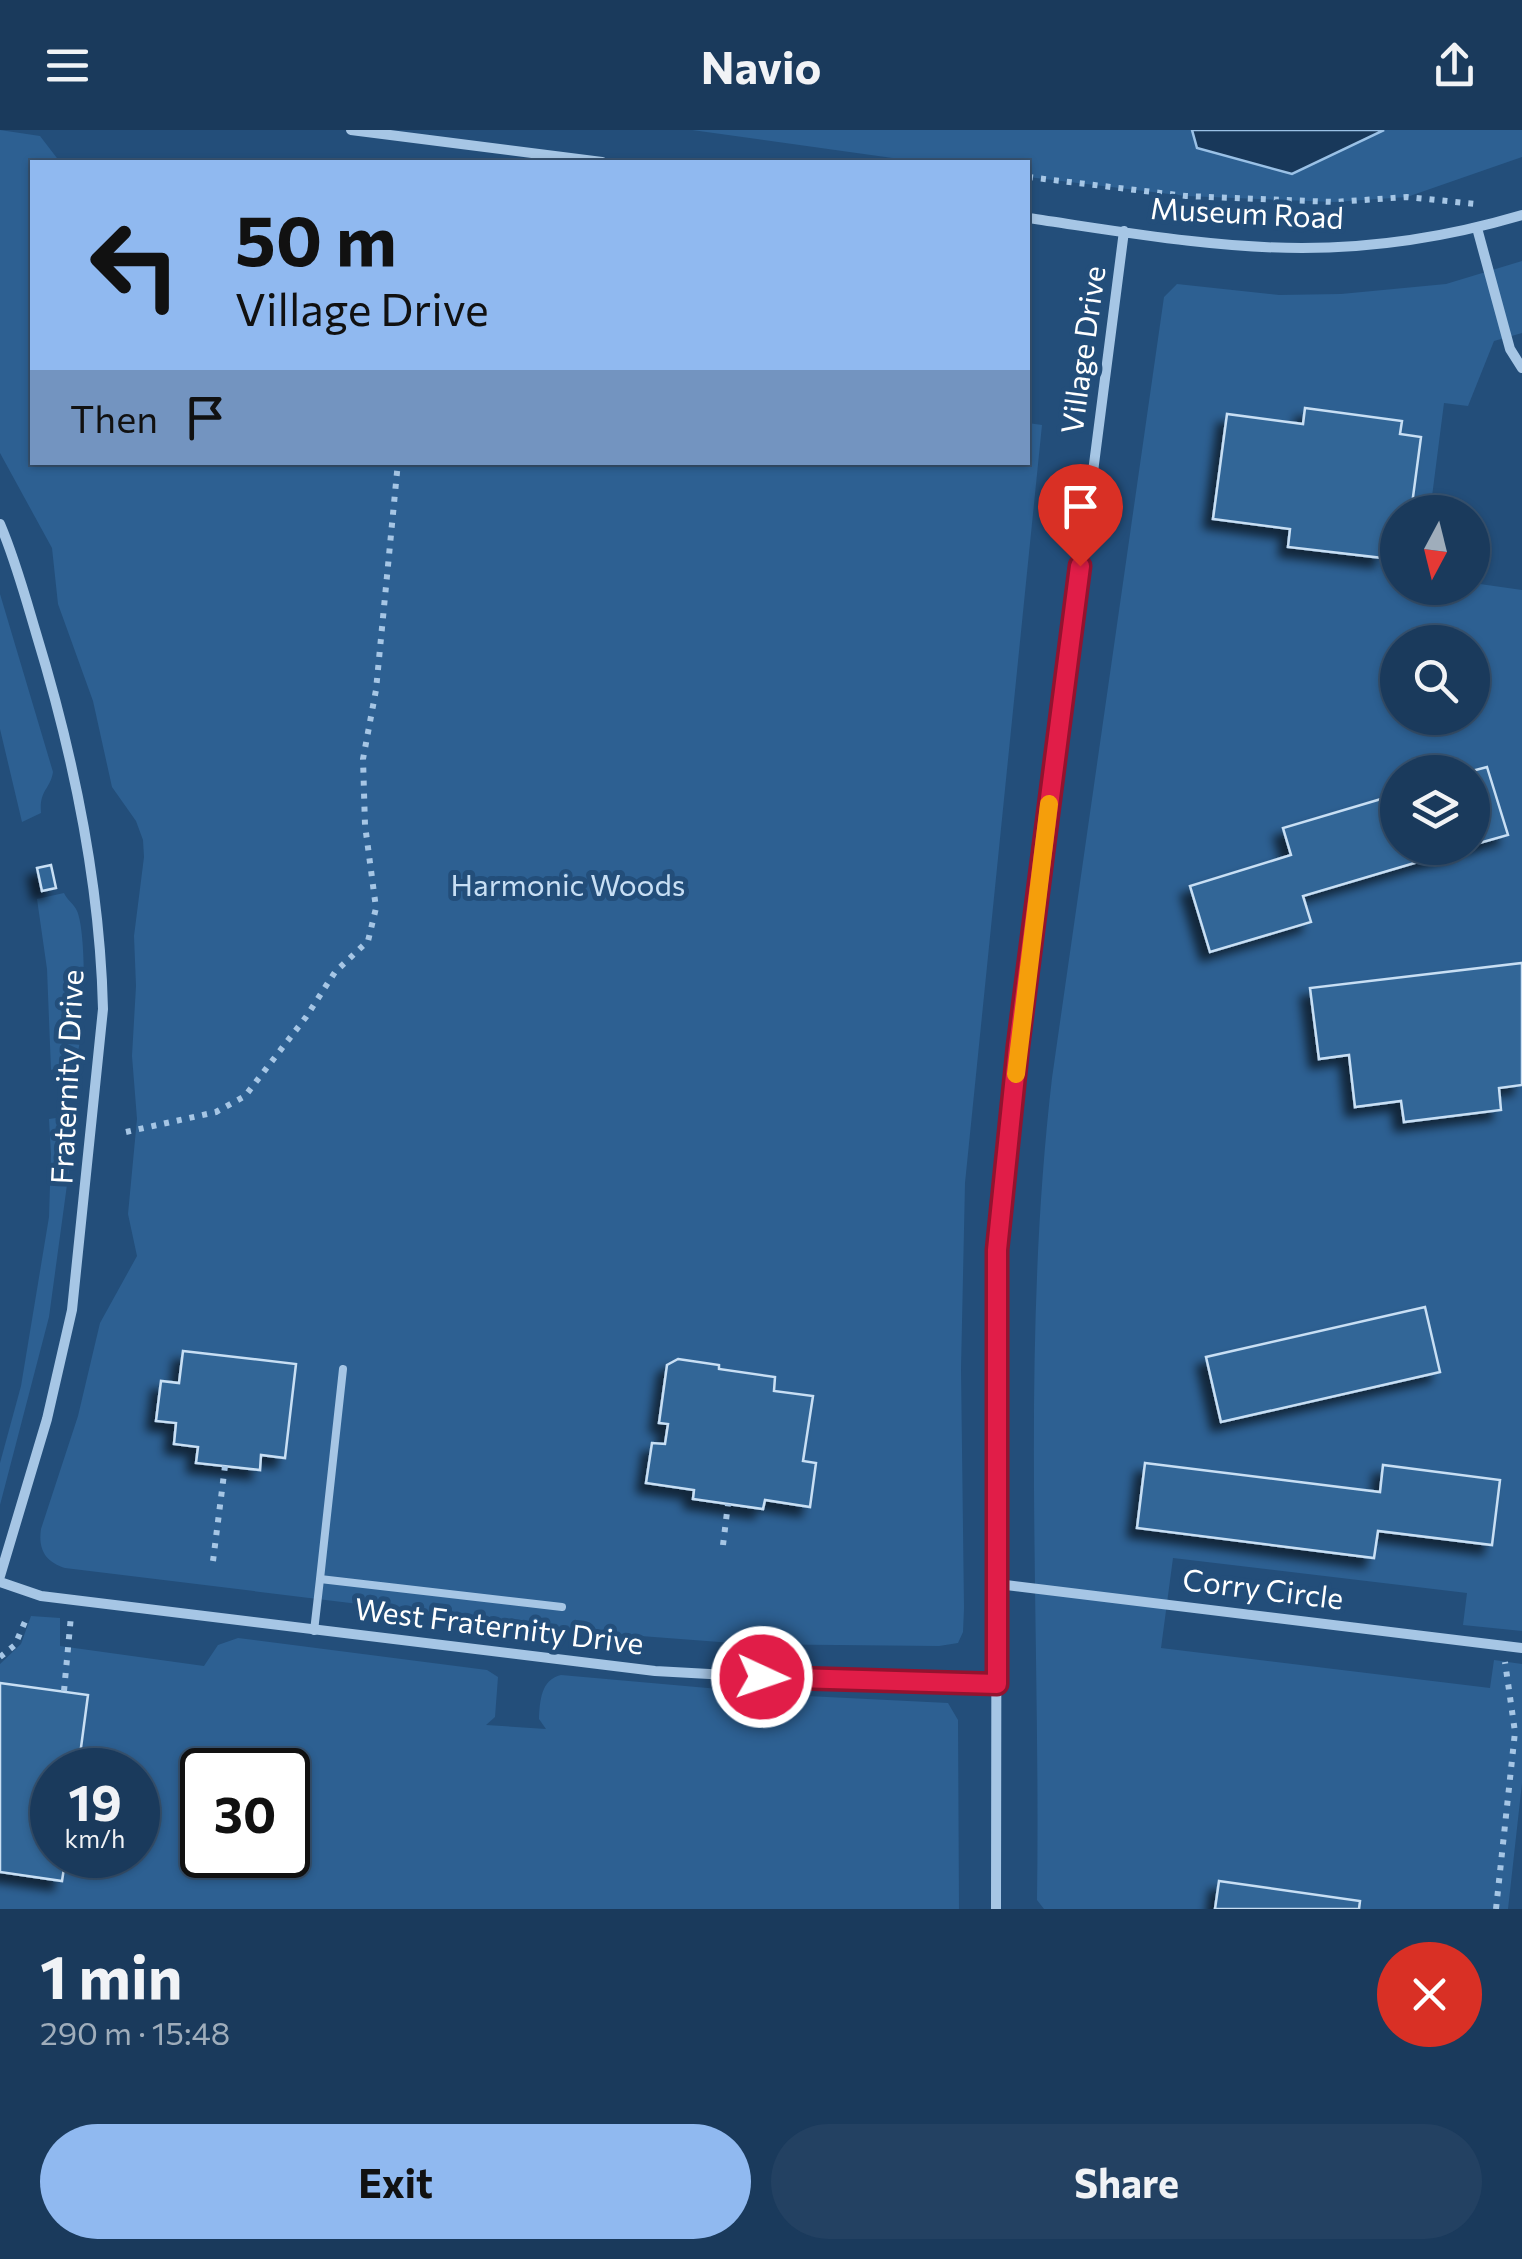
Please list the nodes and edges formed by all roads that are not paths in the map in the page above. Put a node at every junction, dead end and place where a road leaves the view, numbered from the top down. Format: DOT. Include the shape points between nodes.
graph roads {
  1 [pos="350,130"];
  2 [pos="586,160"];
  3 [pos="1522,215"];
  4 [pos="1030,218"];
  5 [pos="1477,228"];
  6 [pos="1124,232"];
  7 [pos="1522,368"];
  8 [pos="0,524"];
  9 [pos="343,1369"];
  10 [pos="0,1579"];
  11 [pos="320,1579"];
  12 [pos="998,1584"];
  13 [pos="562,1607"];
  14 [pos="314,1631"];
  15 [pos="1522,1648"];
  16 [pos="997,1684"];
  17 [pos="996,1909"];
  1 -- 2 [label="street"];
  3 -- 5 [label="street, Museum Road"];
  4 -- 6 [label="street, Museum Road"];
  5 -- 6 [label="street, Museum Road" via="1303,248"];
  5 -- 7 [label="street" via="1510,349"];
  6 -- 12 [label="street, Village Drive" via="997,1250"];
  8 -- 10 [label="street, Fraternity Drive" via="68,746 87,849 103,1010 72,1310"];
  9 -- 11 [label="lane"];
  10 -- 14 [label="street, West Fraternity Drive" via="41,1596"];
  11 -- 13 [label="lane"];
  11 -- 14 [label="lane"];
  12 -- 15 [label="street, Corry Circle"];
  12 -- 16 [label="street, Village Drive"];
  14 -- 16 [label="street, West Fraternity Drive" via="655,1670"];
  16 -- 17 [label="street, Village Drive"];
}
